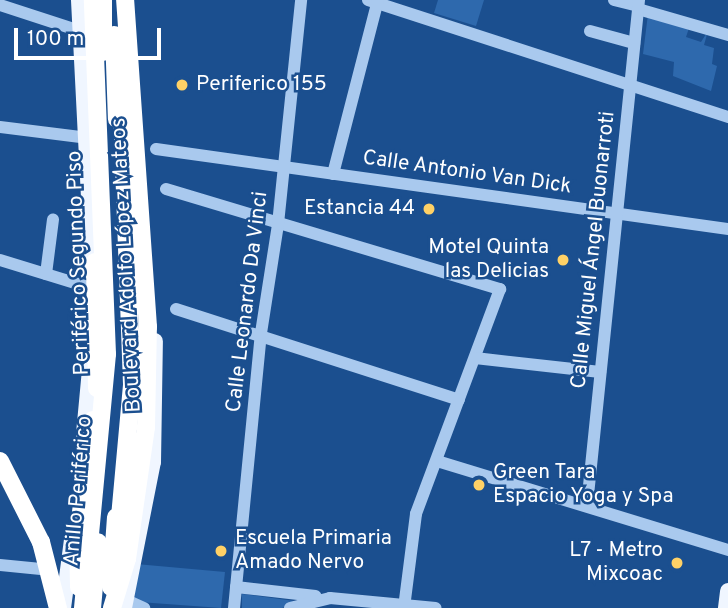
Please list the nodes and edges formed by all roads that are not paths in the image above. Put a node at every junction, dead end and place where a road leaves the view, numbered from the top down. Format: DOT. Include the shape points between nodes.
graph roads {
  1 [pos="79,0"];
  2 [pos="93,0"];
  3 [pos="103,0"];
  4 [pos="113,0"];
  5 [pos="119,0"];
  6 [pos="125,0"];
  7 [pos="133,0"];
  8 [pos="301,0"];
  9 [pos="614,0"];
  10 [pos="374,1"];
  11 [pos="0,5"];
  12 [pos="638,5"];
  13 [pos="590,31"];
  14 [pos="80,32"];
  15 [pos="103,33"];
  16 [pos="728,35"];
  17 [pos="634,43"];
  18 [pos="630,85"];
  19 [pos="728,117"];
  20 [pos="0,127"];
  21 [pos="88,138"];
  22 [pos="156,149"];
  23 [pos="283,167"];
  24 [pos="333,174"];
  25 [pos="166,189"];
  26 [pos="616,213"];
  27 [pos="53,219"];
  28 [pos="278,224"];
  29 [pos="728,229"];
  30 [pos="0,260"];
  31 [pos="46,274"];
  32 [pos="94,289"];
  33 [pos="176,309"];
  34 [pos="261,333"];
  35 [pos="475,358"];
  36 [pos="600,372"];
  37 [pos="459,400"];
  38 [pos="0,461"];
  39 [pos="437,461"];
  40 [pos="587,505"];
  41 [pos="728,550"];
  42 [pos="0,565"];
  43 [pos="236,587"];
  44 [pos="728,591"];
  45 [pos="330,598"];
  46 [pos="404,606"];
  47 [pos="118,607"];
  48 [pos="50,608"];
  49 [pos="61,608"];
  50 [pos="80,608"];
  51 [pos="92,608"];
  52 [pos="144,608"];
  53 [pos="234,608"];
  54 [pos="290,608"];
  55 [pos="436,608"];
  56 [pos="726,608"];
  1 -- 14 [label="main road, Boulevard Adolfo López Mateos"];
  2 -- 50 [label="highway, Periférico Segundo Piso, bridge" via="107,355"];
  3 -- 15 [label="highway, Anillo Periférico"];
  4 -- 47 [label="highway, Anillo Periférico" via="126,381"];
  5 -- 47 [label="highway" via="132,384"];
  6 -- 47 [label="highway" via="148,327 146,427"];
  7 -- 47 [label="main road, Boulevard Adolfo López Mateos" via="155,316 157,424"];
  8 -- 23 [label="street, Calle Leonardo Da Vinci"];
  9 -- 12 [label="street"];
  10 -- 18 [label="street"];
  10 -- 24 [label="street"];
  11 -- 14 [label="street"];
  12 -- 16 [label="street"];
  12 -- 17 [label="street, Calle Miguel Ángel Buonarroti"];
  13 -- 17 [label="street"];
  14 -- 21 [label="main road, Boulevard Adolfo López Mateos"];
  15 -- 50 [label="highway" via="91,79 98,381 78,534"];
  15 -- 51 [label="highway, Anillo Periférico" via="111,383"];
  17 -- 18 [label="street, Calle Miguel Ángel Buonarroti"];
  18 -- 19 [label="street"];
  18 -- 26 [label="street, Calle Miguel Ángel Buonarroti"];
  20 -- 21 [label="street"];
  21 -- 32 [label="main road, Boulevard Adolfo López Mateos"];
  22 -- 23 [label="street, Calle Antonio Van Dick"];
  23 -- 24 [label="street, Calle Antonio Van Dick"];
  23 -- 28 [label="street, Calle Leonardo Da Vinci"];
  24 -- 26 [label="street, Calle Antonio Van Dick"];
  25 -- 28 [label="street"];
  26 -- 29 [label="street, Calle Antonio Van Dick"];
  26 -- 36 [label="street, Calle Miguel Ángel Buonarroti"];
  27 -- 31 [label="street"];
  28 -- 34 [label="street, Calle Leonardo Da Vinci"];
  28 -- 35 [label="street" via="500,289"];
  30 -- 31 [label="street"];
  31 -- 32 [label="street"];
  32 -- 49 [label="main road, Boulevard Adolfo López Mateos" via="90,383"];
  33 -- 34 [label="street"];
  34 -- 37 [label="street"];
  34 -- 43 [label="street, Calle Leonardo Da Vinci"];
  35 -- 36 [label="street"];
  35 -- 37 [label="street"];
  36 -- 40 [label="street, Calle Miguel Ángel Buonarroti"];
  37 -- 39 [label="street"];
  38 -- 49 [label="highway" via="41,542"];
  39 -- 40 [label="street"];
  39 -- 46 [label="street" via="412,530"];
  40 -- 41 [label="street"];
  42 -- 48 [label="street" via="42,566"];
  43 -- 45 [label="street"];
  43 -- 53 [label="street, Calle Leonardo Da Vinci"];
  44 -- 56 [label="main road"];
  45 -- 46 [label="street"];
  45 -- 54 [label="street"];
  46 -- 55 [label="street"];
  47 -- 52 [label="street"];
}
